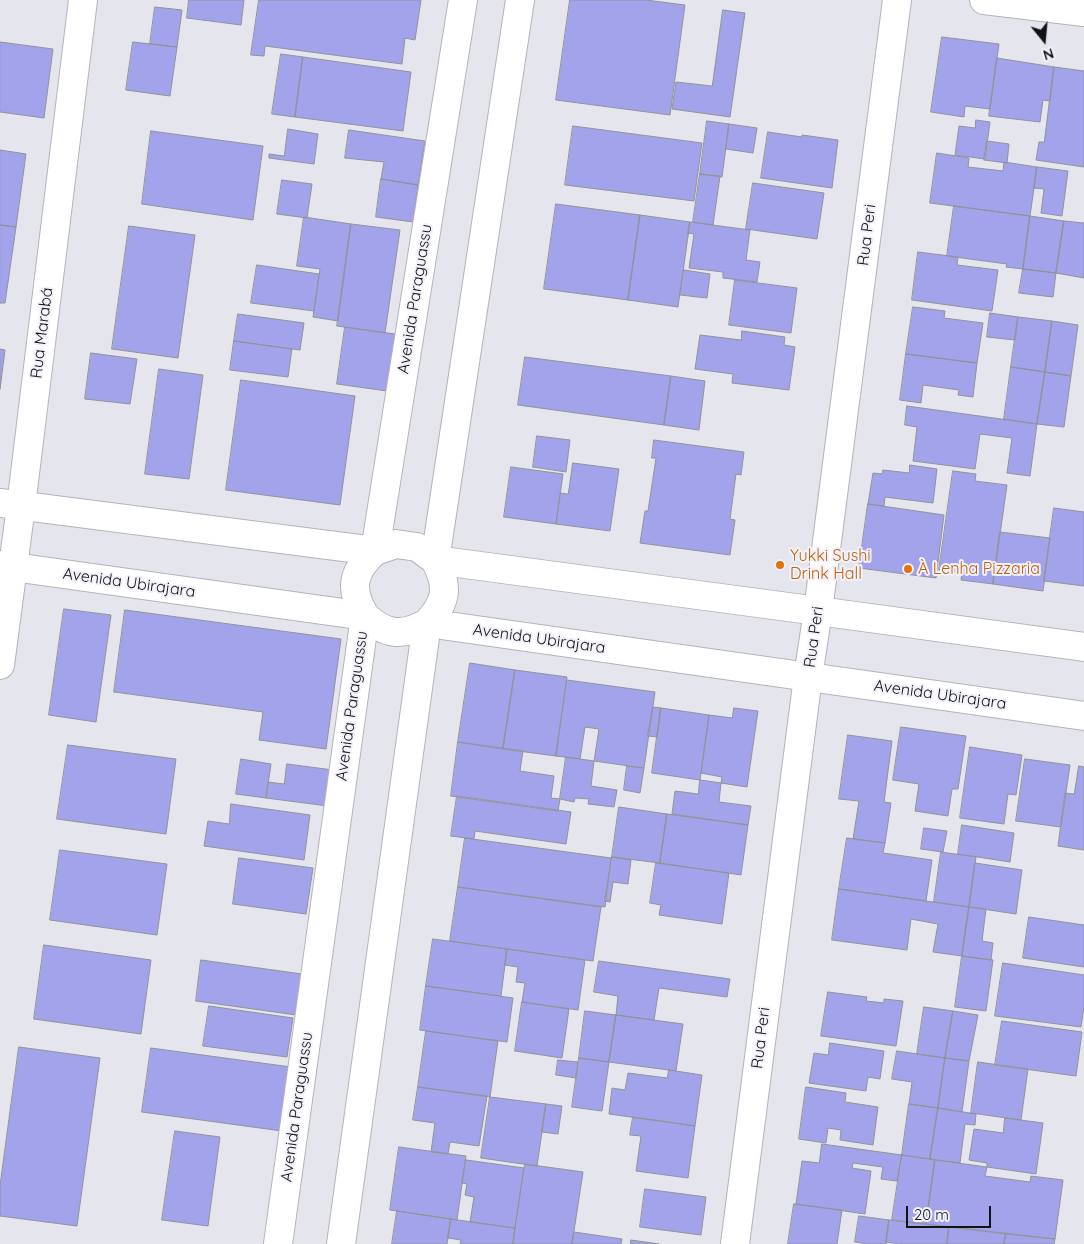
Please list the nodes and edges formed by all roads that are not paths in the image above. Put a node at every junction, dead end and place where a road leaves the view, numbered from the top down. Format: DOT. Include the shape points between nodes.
graph roads {
  1 [pos="83,0"];
  2 [pos="463,0"];
  3 [pos="520,0"];
  4 [pos="897,0"];
  5 [pos="984,0"];
  6 [pos="1084,12"];
  7 [pos="10,505"];
  8 [pos="375,551"];
  9 [pos="435,560"];
  10 [pos="7,566"];
  11 [pos="818,611"];
  12 [pos="365,616"];
  13 [pos="427,623"];
  14 [pos="1084,647"];
  15 [pos="0,665"];
  16 [pos="808,677"];
  17 [pos="1084,716"];
  18 [pos="278,1244"];
  19 [pos="341,1244"];
  20 [pos="735,1244"];
  1 -- 7 [label="main road, Rua Marabá"];
  2 -- 8 [label="main road, Avenida Paraguassu"];
  3 -- 9 [label="main road"];
  4 -- 11 [label="main road, Rua Peri"];
  5 -- 6 [label="main road"];
  7 -- 8 [label="main road"];
  7 -- 10 [label="main road, Rua Marabá"];
  8 -- 9 [label="main road" via="396,544 417,547"];
  8 -- 12 [label="main road, Avenida Paraguassu" via="357,574 357,603"];
  9 -- 11 [label="main road"];
  9 -- 13 [label="main road" via="442,572 443,600"];
  10 -- 12 [label="main road, Avenida Ubirajara"];
  10 -- 15 [label="main road, Rua Marabá"];
  11 -- 14 [label="main road"];
  11 -- 16 [label="main road, Rua Peri"];
  12 -- 13 [label="main road, Avenida Ubirajara" via="375,625 401,633"];
  12 -- 18 [label="main road, Avenida Paraguassu"];
  13 -- 16 [label="main road, Avenida Ubirajara"];
  13 -- 19 [label="main road"];
  16 -- 17 [label="main road, Avenida Ubirajara"];
  16 -- 20 [label="main road, Rua Peri"];
}
